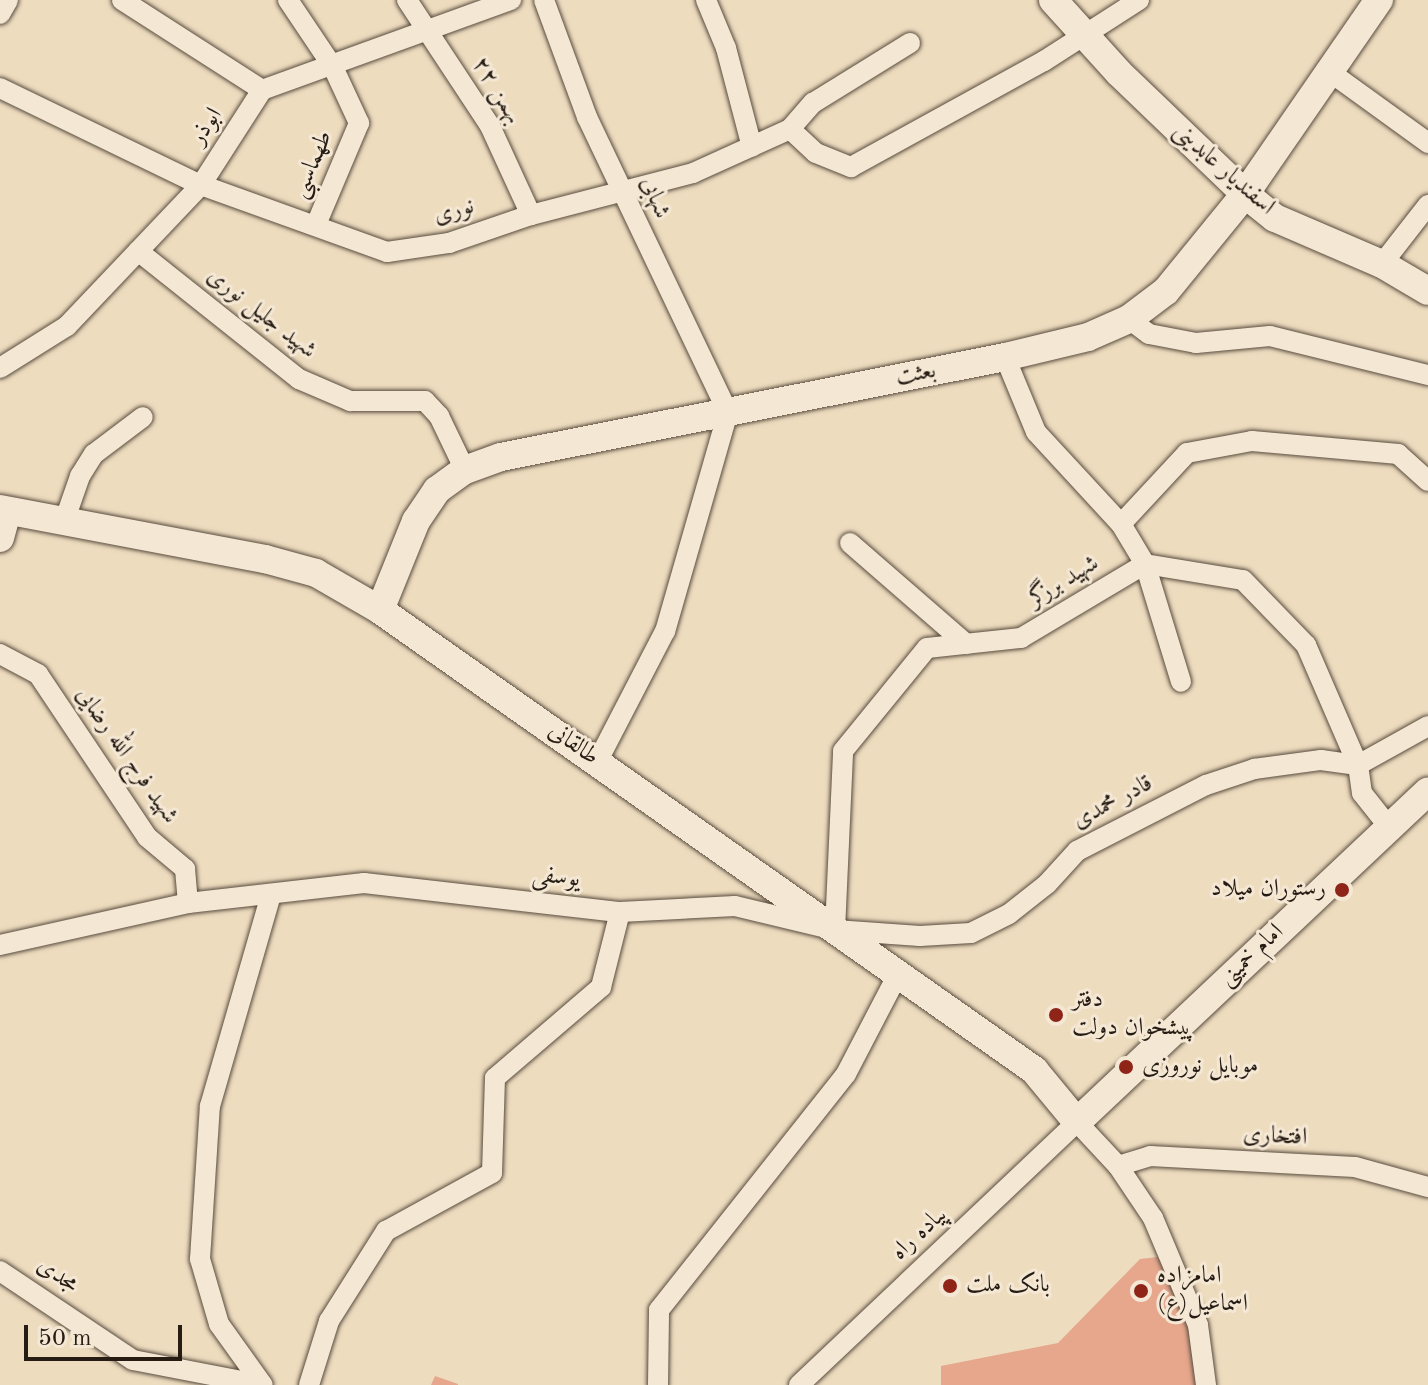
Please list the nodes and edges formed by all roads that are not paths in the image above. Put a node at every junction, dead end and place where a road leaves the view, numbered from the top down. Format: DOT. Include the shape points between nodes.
graph roads {
  1 [pos="8,0"];
  2 [pos="122,0"];
  3 [pos="288,0"];
  4 [pos="407,0"];
  5 [pos="511,0"];
  6 [pos="544,0"];
  7 [pos="706,0"];
  8 [pos="1053,0"];
  9 [pos="1139,0"];
  10 [pos="1379,0"];
  11 [pos="0,14"];
  12 [pos="427,29"];
  13 [pos="1084,33"];
  14 [pos="910,43"];
  15 [pos="333,67"];
  16 [pos="1330,72"];
  17 [pos="0,88"];
  18 [pos="262,90"];
  19 [pos="790,129"];
  20 [pos="1428,143"];
  21 [pos="752,147"];
  22 [pos="201,185"];
  23 [pos="625,194"];
  24 [pos="1245,194"];
  25 [pos="1428,205"];
  26 [pos="531,215"];
  27 [pos="316,225"];
  28 [pos="138,251"];
  29 [pos="1382,264"];
  30 [pos="1428,291"];
  31 [pos="1129,319"];
  32 [pos="1005,357"];
  33 [pos="0,368"];
  34 [pos="1428,375"];
  35 [pos="728,412"];
  36 [pos="143,417"];
  37 [pos="465,470"];
  38 [pos="1428,481"];
  39 [pos="2,519"];
  40 [pos="64,522"];
  41 [pos="1121,524"];
  42 [pos="850,543"];
  43 [pos="1145,564"];
  44 [pos="386,614"];
  45 [pos="966,644"];
  46 [pos="0,654"];
  47 [pos="1181,682"];
  48 [pos="1428,726"];
  49 [pos="597,762"];
  50 [pos="1358,765"];
  51 [pos="1428,791"];
  52 [pos="1389,827"];
  53 [pos="271,895"];
  54 [pos="188,903"];
  55 [pos="620,912"];
  56 [pos="835,930"];
  57 [pos="0,945"];
  58 [pos="898,974"];
  59 [pos="1077,1122"];
  60 [pos="1118,1166"];
  61 [pos="1428,1187"];
  62 [pos="0,1271"];
  63 [pos="262,1385"];
  64 [pos="309,1385"];
  65 [pos="658,1385"];
  66 [pos="799,1385"];
  67 [pos="1206,1385"];
  1 -- 11 [label="street"];
  2 -- 18 [label="street"];
  3 -- 15 [label="street, طهماسبی"];
  4 -- 12 [label="street, ۲۲ بهمن"];
  5 -- 12 [label="street"];
  6 -- 23 [label="street, شهابی" via="587,117"];
  7 -- 21 [label="street" via="726,48"];
  8 -- 13 [label="street, اسفندیار عابدینی"];
  9 -- 13 [label="street"];
  10 -- 16 [label="street, بعثت"];
  12 -- 15 [label="street"];
  12 -- 26 [label="street, ۲۲ بهمن" via="490,126"];
  13 -- 19 [label="street" via="1044,61 851,167 816,153"];
  13 -- 24 [label="street, اسفندیار عابدینی"];
  14 -- 19 [label="street, نوری" via="813,103"];
  15 -- 18 [label="street"];
  15 -- 27 [label="street, طهماسبی" via="359,123"];
  16 -- 20 [label="street"];
  16 -- 24 [label="street, بعثت"];
  17 -- 22 [label="street, نوری"];
  18 -- 22 [label="street, ابوذر"];
  19 -- 21 [label="street, نوری"];
  21 -- 23 [label="street, نوری"];
  22 -- 27 [label="street, نوری"];
  22 -- 28 [label="street, ابوذر"];
  23 -- 26 [label="street, نوری"];
  23 -- 35 [label="street, شهابی"];
  24 -- 29 [label="street, اسفندیار عابدینی" via="1275,218"];
  24 -- 31 [label="street, بعثت" via="1166,291"];
  25 -- 29 [label="street"];
  26 -- 27 [label="street, نوری" via="449,243 387,252"];
  28 -- 33 [label="street, ابوذر" via="67,326"];
  28 -- 37 [label="street, شهید جلیل نوری" via="299,379 350,401 425,401 439,416"];
  29 -- 30 [label="street, اسفندیار عابدینی"];
  31 -- 32 [label="street, بعثت" via="1088,337"];
  31 -- 34 [label="street" via="1149,334 1196,343 1270,336"];
  32 -- 35 [label="street, بعثت"];
  32 -- 41 [label="street" via="1036,432"];
  35 -- 37 [label="street, بعثت" via="501,457"];
  35 -- 49 [label="street" via="665,631"];
  36 -- 40 [label="street" via="94,454"];
  37 -- 44 [label="street, بعثت" via="437,490 416,521"];
  38 -- 41 [label="street" via="1398,454 1252,441 1187,453"];
  39 -- 40 [label="street, طالقانی"];
  40 -- 44 [label="street, طالقانی" via="316,573"];
  41 -- 43 [label="street"];
  42 -- 45 [label="street"];
  43 -- 45 [label="street, شهید برزگر" via="1021,638"];
  43 -- 47 [label="street"];
  43 -- 50 [label="street" via="1243,580 1306,645"];
  44 -- 49 [label="street, طالقانی"];
  45 -- 56 [label="street, شهید برزگر" via="927,648 843,751"];
  46 -- 54 [label="street, شهید فرج الله رضایی" via="38,674 147,837 185,869"];
  48 -- 50 [label="street"];
  49 -- 56 [label="street, طالقانی"];
  50 -- 52 [label="street" via="1362,793"];
  50 -- 56 [label="street, قادر محمدی" via="1321,760 1254,769 1206,785 1077,851 1037,892 971,933 920,936"];
  51 -- 52 [label="street, امام خمینی"];
  52 -- 59 [label="street, امام خمینی"];
  53 -- 54 [label="street, یوسفی"];
  53 -- 55 [label="street, یوسفی" via="364,883"];
  53 -- 63 [label="street" via="210,1106 200,1259 219,1324"];
  54 -- 57 [label="street, یوسفی"];
  55 -- 56 [label="street, یوسفی" via="735,906"];
  55 -- 64 [label="street" via="601,987 495,1078 492,1173 386,1231 329,1321"];
  56 -- 58 [label="street, طالقانی"];
  58 -- 59 [label="street, طالقانی" via="1034,1070"];
  58 -- 65 [label="street" via="846,1074 659,1310"];
  59 -- 60 [label="street"];
  59 -- 66 [label="street, پیاده راه"];
  60 -- 61 [label="street, افتخاری" via="1150,1156 1355,1167"];
  60 -- 67 [label="street" via="1153,1218 1198,1325"];
  62 -- 63 [label="street, مجدی" via="133,1360"];
}
